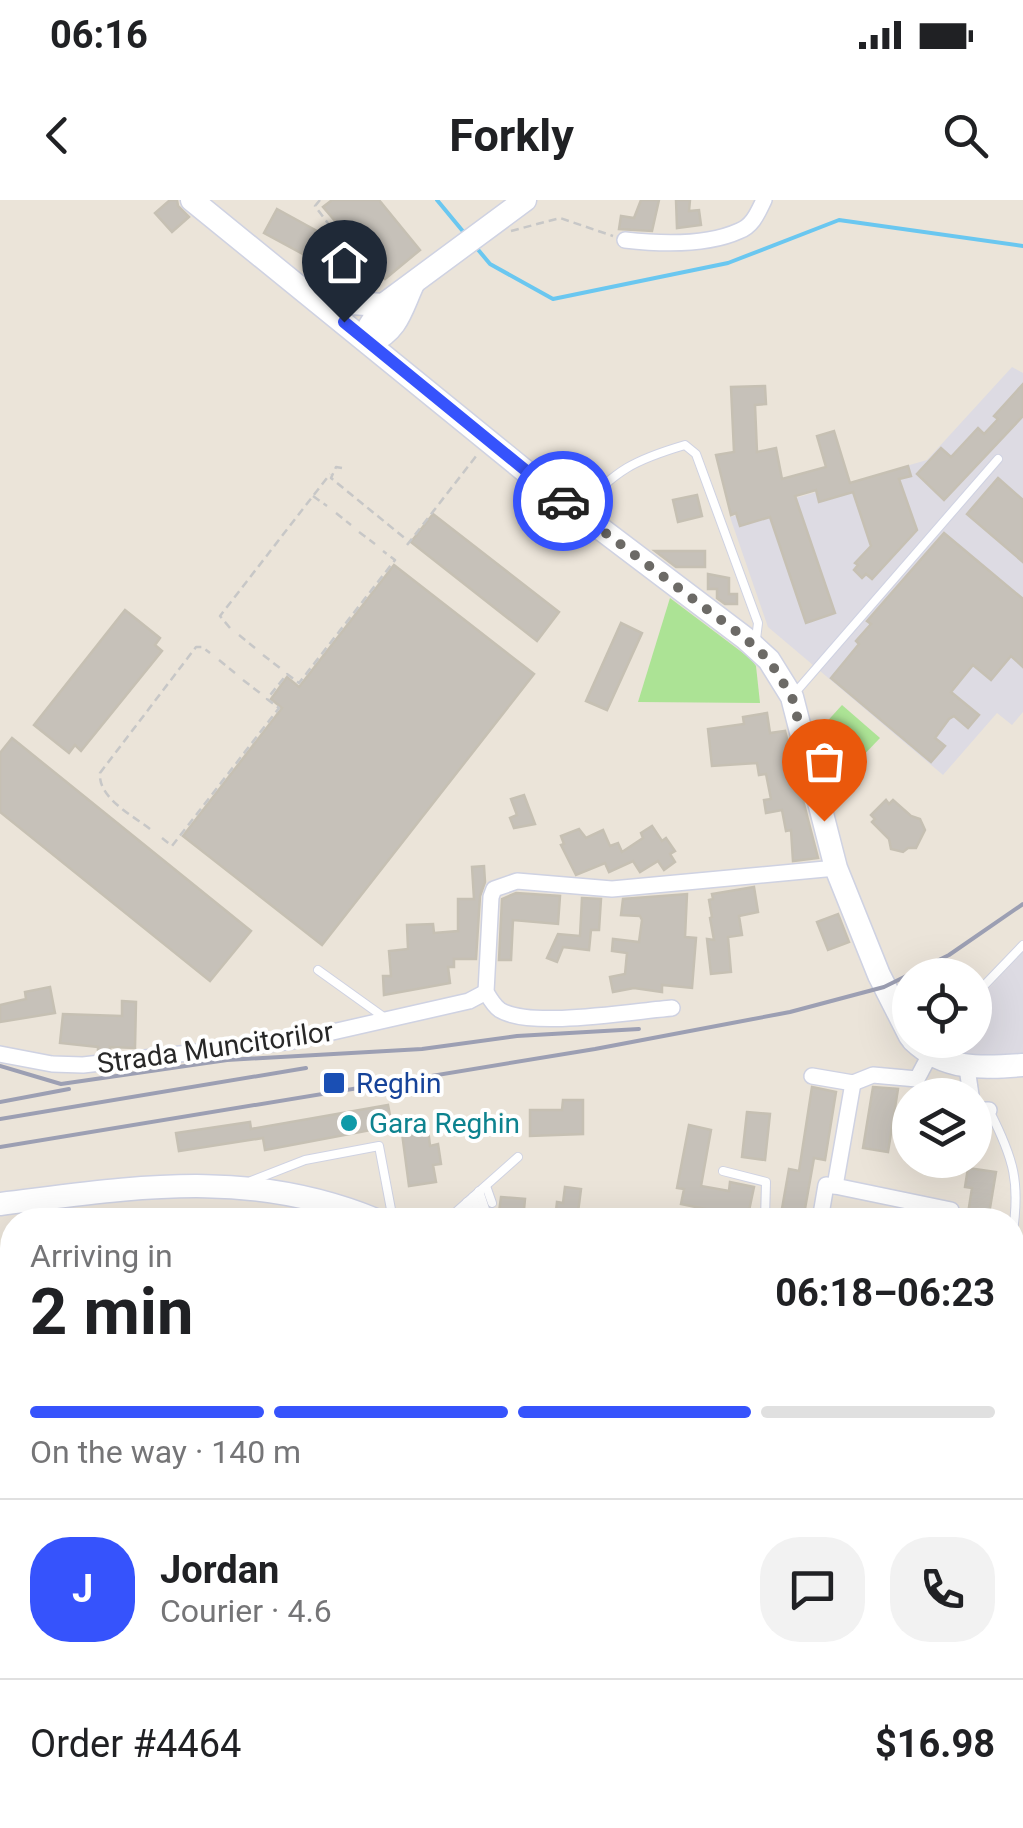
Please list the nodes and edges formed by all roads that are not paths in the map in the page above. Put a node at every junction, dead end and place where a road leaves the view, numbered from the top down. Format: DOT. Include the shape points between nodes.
graph roads {
  1 [pos="192,200"];
  2 [pos="525,200"];
  3 [pos="764,200"];
  4 [pos="626,240"];
  5 [pos="318,301"];
  6 [pos="392,311"];
  7 [pos="370,343"];
  8 [pos="406,373"];
  9 [pos="998,460"];
  10 [pos="578,512"];
  11 [pos="756,648"];
  12 [pos="792,697"];
  13 [pos="836,868"];
  14 [pos="1023,945"];
  15 [pos="318,970"];
  16 [pos="992,977"];
  17 [pos="486,992"];
  18 [pos="892,999"];
  19 [pos="672,1008"];
  20 [pos="385,1018"];
  21 [pos="0,1054"];
  22 [pos="919,1058"];
  23 [pos="946,1058"];
  24 [pos="1023,1065"];
  25 [pos="968,1075"];
  26 [pos="812,1076"];
  27 [pos="968,1078"];
  28 [pos="854,1083"];
  29 [pos="992,1125"];
  30 [pos="518,1157"];
  31 [pos="724,1171"];
  32 [pos="238,1186"];
  33 [pos="836,1186"];
  34 [pos="473,1197"];
  35 [pos="0,1204"];
  36 [pos="347,1208"];
  37 [pos="391,1208"];
  38 [pos="464,1208"];
  39 [pos="469,1208"];
  40 [pos="480,1208"];
  41 [pos="480,1208"];
  42 [pos="765,1208"];
  43 [pos="822,1208"];
  44 [pos="941,1208"];
  45 [pos="1017,1208"];
  1 -- 5 [label="main road"];
  2 -- 6 [label="main road" via="416,279"];
  3 -- 4 [label="street" via="741,231 662,244"];
  5 -- 6 [label="main road"];
  5 -- 7 [label="main road"];
  6 -- 7 [label="main road" via="390,331"];
  6 -- 8 [label="main road"];
  7 -- 8 [label="main road"];
  8 -- 10 [label="main road"];
  9 -- 12 [label="lane"];
  10 -- 11 [label="main road"];
  10 -- 11 [label="lane" via="608,479 642,458 685,445 696,454 758,623"];
  11 -- 12 [label="main road"];
  12 -- 13 [label="main road"];
  13 -- 17 [label="street" via="612,889 504,884 491,897"];
  13 -- 18 [label="main road"];
  14 -- 16 [label="lane"];
  15 -- 20 [label="lane"];
  17 -- 19 [label="street" via="500,1010 518,1017"];
  17 -- 20 [label="street, Strada Muncitorilor"];
  20 -- 21 [label="street, Strada Muncitorilor" via="292,1040 83,1065"];
  22 -- 28 [label="street" via="917,1079 873,1074"];
  23 -- 24 [label="main road" via="962,1066"];
  25 -- 27 [label="street"];
  26 -- 28 [label="street"];
  28 -- 33 [label="street"];
  29 -- 45 [label="lane" via="1010,1152"];
  30 -- 34 [label="lane"];
  31 -- 42 [label="lane" via="766,1182"];
  32 -- 35 [label="main road" via="164,1184"];
  32 -- 36 [label="main road"];
  32 -- 37 [label="lane" via="306,1160 379,1146"];
  33 -- 43 [label="street" via="826,1185"];
  33 -- 44 [label="street"];
  34 -- 38 [label="lane"];
  34 -- 39 [label="lane"];
  34 -- 40 [label="lane"];
  34 -- 41 [label="lane"];
}
